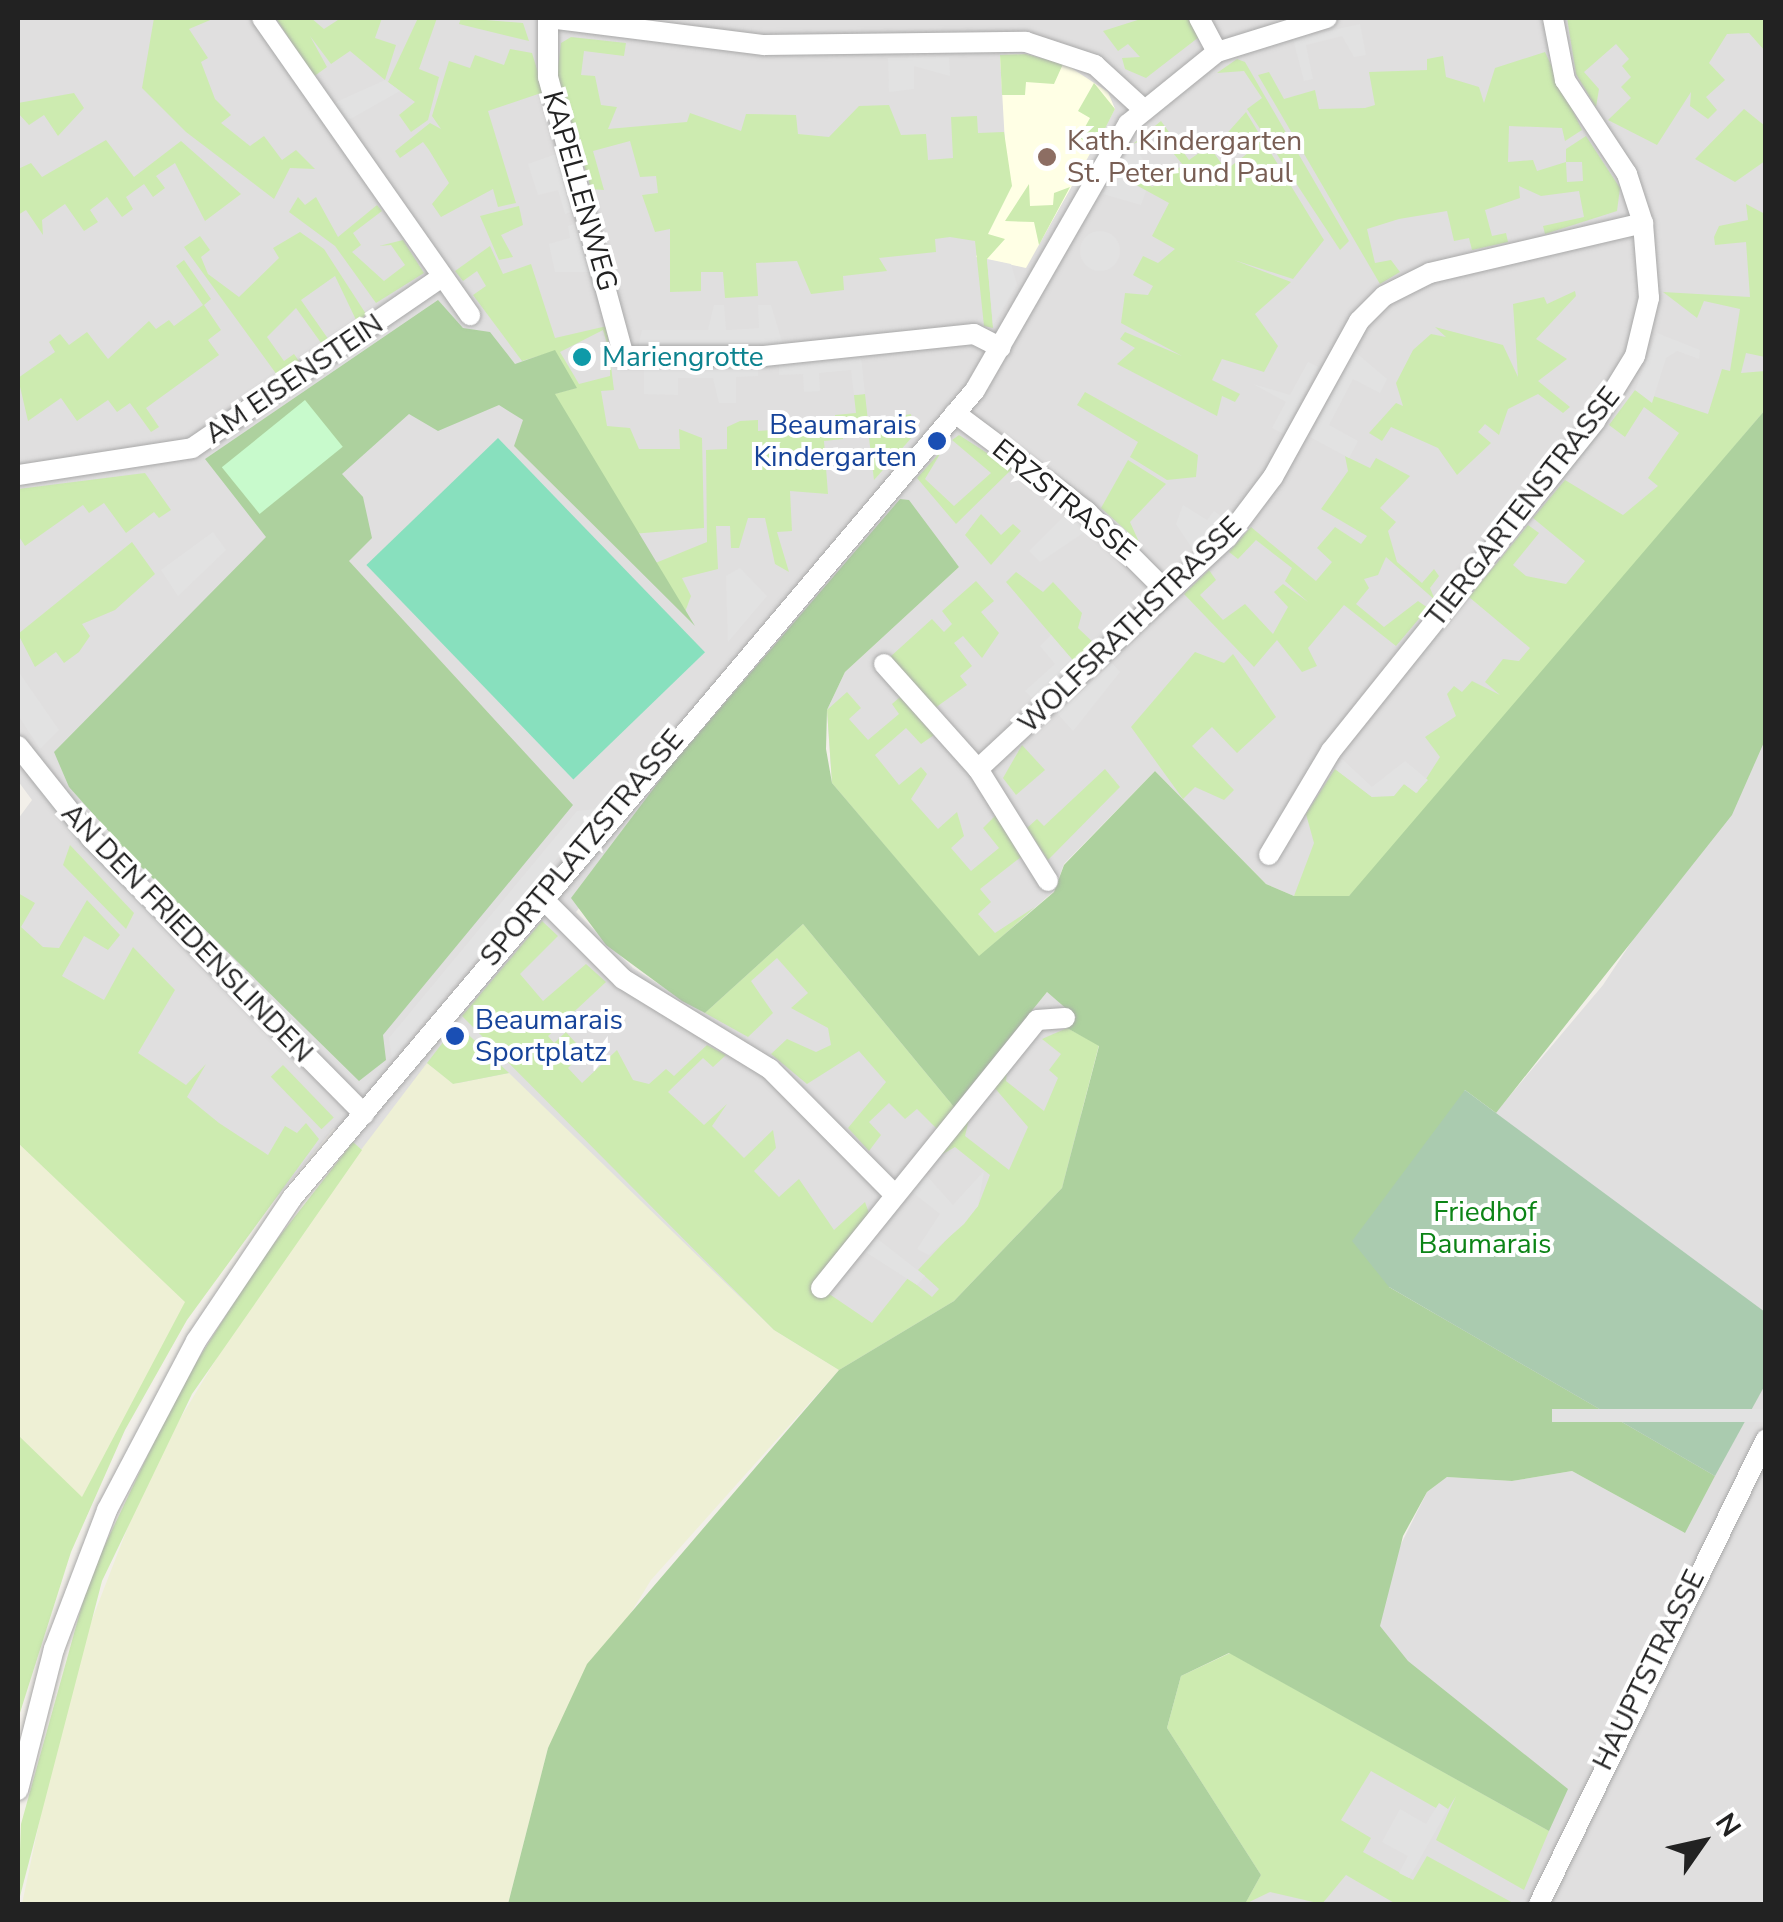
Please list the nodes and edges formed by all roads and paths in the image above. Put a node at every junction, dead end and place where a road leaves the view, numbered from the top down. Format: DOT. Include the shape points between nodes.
graph roads {
  1 [pos="262,18"];
  2 [pos="548,18"];
  3 [pos="1199,18"];
  4 [pos="1327,18"];
  5 [pos="1552,18"];
  6 [pos="580,21"];
  7 [pos="1217,52"];
  8 [pos="1142,108"];
  9 [pos="1643,223"];
  10 [pos="442,277"];
  11 [pos="470,316"];
  12 [pos="1001,348"];
  13 [pos="955,413"];
  14 [pos="18,474"];
  15 [pos="1167,592"];
  16 [pos="884,664"];
  17 [pos="18,746"];
  18 [pos="978,769"];
  19 [pos="1269,855"];
  20 [pos="1048,882"];
  21 [pos="541,897"];
  22 [pos="1064,1018"];
  23 [pos="364,1114"];
  24 [pos="895,1195"];
  25 [pos="820,1288"];
  26 [pos="1766,1439"];
  27 [pos="18,1790"];
  28 [pos="1539,1904"];
  1 -- 10 [label="street"];
  2 -- 6 [label="street"];
  2 -- 12 [label="street, KAPELLENWEG" via="548,76 620,352 630,358 764,356 962,334"];
  3 -- 7 [label="street"];
  4 -- 7 [label="street"];
  5 -- 9 [label="street, TIERGARTENSTRASSE" via="1565,80 1627,174"];
  6 -- 8 [label="street" via="816,48 1026,42 1095,66"];
  7 -- 8 [label="street"];
  8 -- 12 [label="street, SPORTPLATZSTRASSE"];
  9 -- 15 [label="street, WOLFSRATHSTRASSE" via="1430,273 1384,296 1359,321 1250,510"];
  9 -- 19 [label="street, TIERGARTENSTRASSE" via="1649,298 1628,373 1374,693"];
  10 -- 11 [label="street"];
  10 -- 14 [label="street, AM EISENSTEIN" via="192,448"];
  12 -- 13 [label="street, SPORTPLATZSTRASSE"];
  13 -- 15 [label="street, ERZSTRASSE" via="1086,511"];
  13 -- 21 [label="street, SPORTPLATZSTRASSE"];
  15 -- 18 [label="street, WOLFSRATHSTRASSE"];
  16 -- 18 [label="street"];
  17 -- 23 [label="street, AN DEN FRIEDENSLINDEN" via="92,839"];
  18 -- 20 [label="street"];
  21 -- 23 [label="street, SPORTPLATZSTRASSE"];
  21 -- 24 [label="street" via="623,979 770,1069"];
  22 -- 24 [label="street" via="1037,1020"];
  23 -- 27 [label="street, SPORTPLATZSTRASSE" via="234,1282 142,1439 71,1600"];
  24 -- 25 [label="street"];
  26 -- 28 [label="street, HAUPTSTRASSE"];
}
